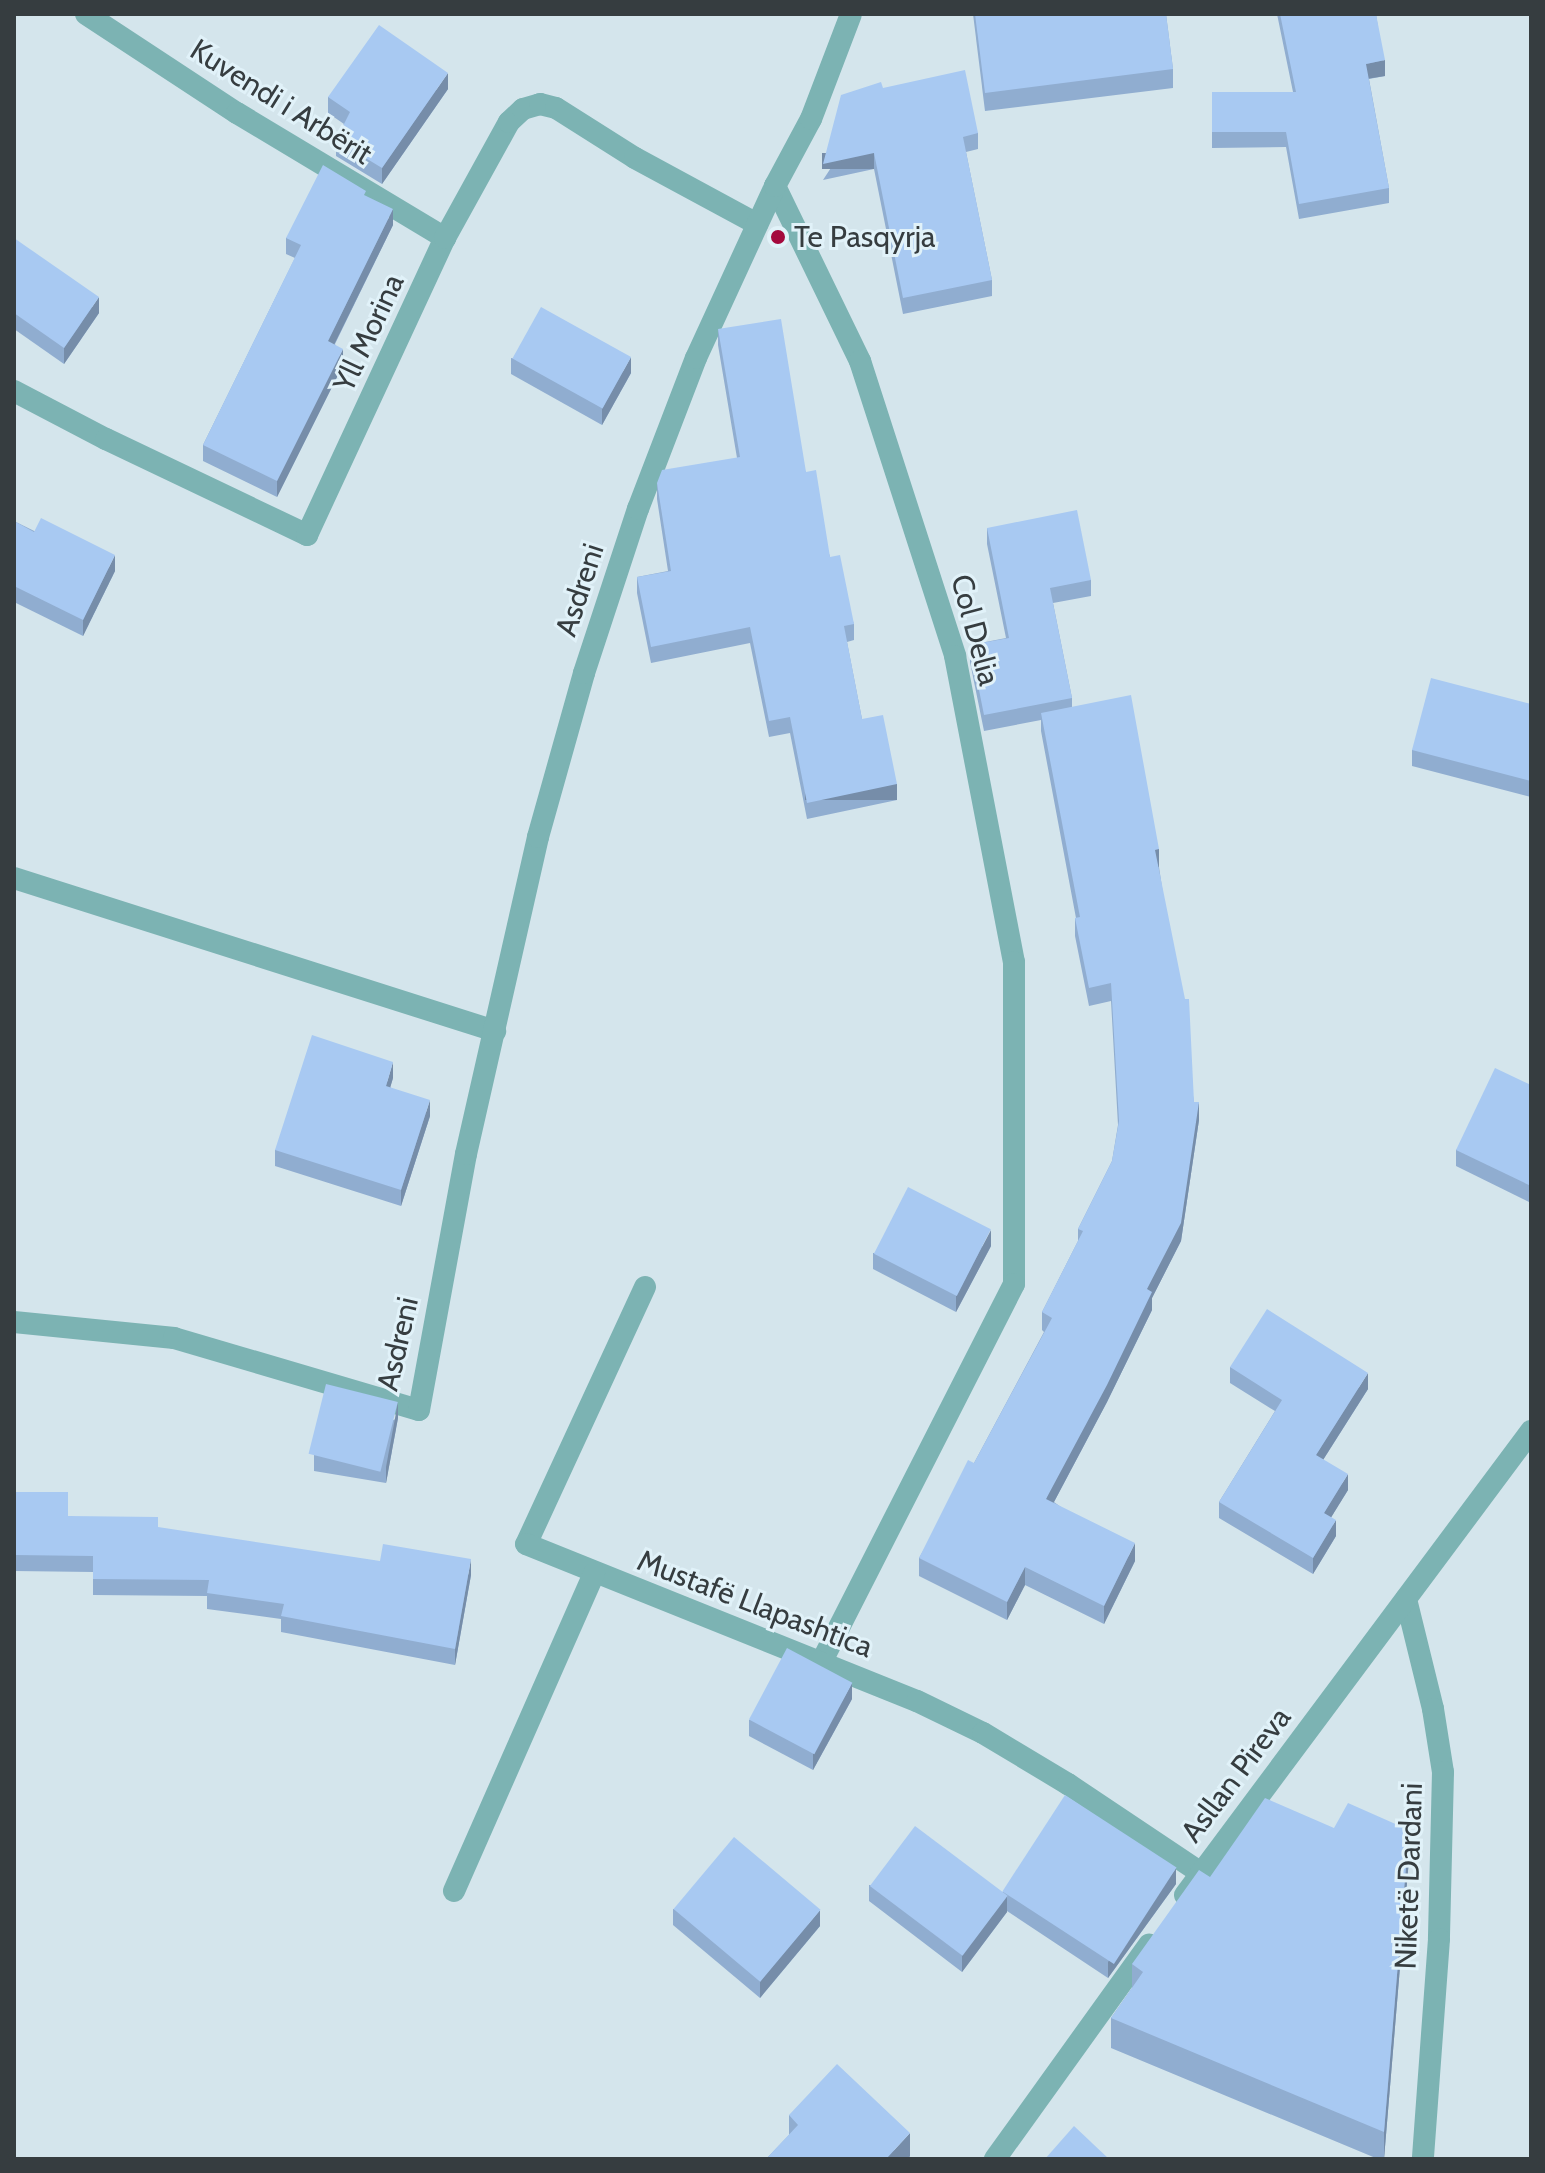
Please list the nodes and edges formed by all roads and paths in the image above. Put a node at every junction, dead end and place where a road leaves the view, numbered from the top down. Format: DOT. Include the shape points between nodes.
graph roads {
  1 [pos="86,14"];
  2 [pos="851,14"];
  3 [pos="775,186"];
  4 [pos="757,224"];
  5 [pos="445,238"];
  6 [pos="14,391"];
  7 [pos="14,878"];
  8 [pos="495,1031"];
  9 [pos="645,1287"];
  10 [pos="14,1322"];
  11 [pos="1531,1431"];
  12 [pos="594,1573"];
  13 [pos="1406,1599"];
  14 [pos="822,1661"];
  15 [pos="1201,1873"];
  16 [pos="454,1891"];
  17 [pos="995,2159"];
  18 [pos="1423,2159"];
  1 -- 5 [label="street, Kuvendi i Arbërit" via="237,113"];
  2 -- 3 [label="street, Asdreni" via="811,119"];
  3 -- 4 [label="street, Asdreni"];
  3 -- 14 [label="street, Col Delia" via="860,361 955,656 1014,962 1014,1284"];
  4 -- 5 [label="street, Yll Morina" via="556,108 540,104 523,109 509,122"];
  4 -- 8 [label="street, Asdreni" via="696,358 603,613 538,837"];
  5 -- 6 [label="street, Yll Morina" via="307,535"];
  7 -- 8 [label="street"];
  8 -- 10 [label="street, Asdreni" via="466,1154 419,1410 174,1338"];
  9 -- 12 [label="street, Mustafë Llapashtica" via="526,1544"];
  11 -- 13 [label="street, Asllan Pireva"];
  12 -- 14 [label="street, Mustafë Llapashtica"];
  12 -- 16 [label="street"];
  13 -- 15 [label="street, Asllan Pireva"];
  13 -- 18 [label="street, Niketë Dardani" via="1443,1772 1440,1923"];
  14 -- 15 [label="street, Mustafë Llapashtica" via="983,1733"];
  15 -- 17 [label="street, Asllan Pireva"];
}
